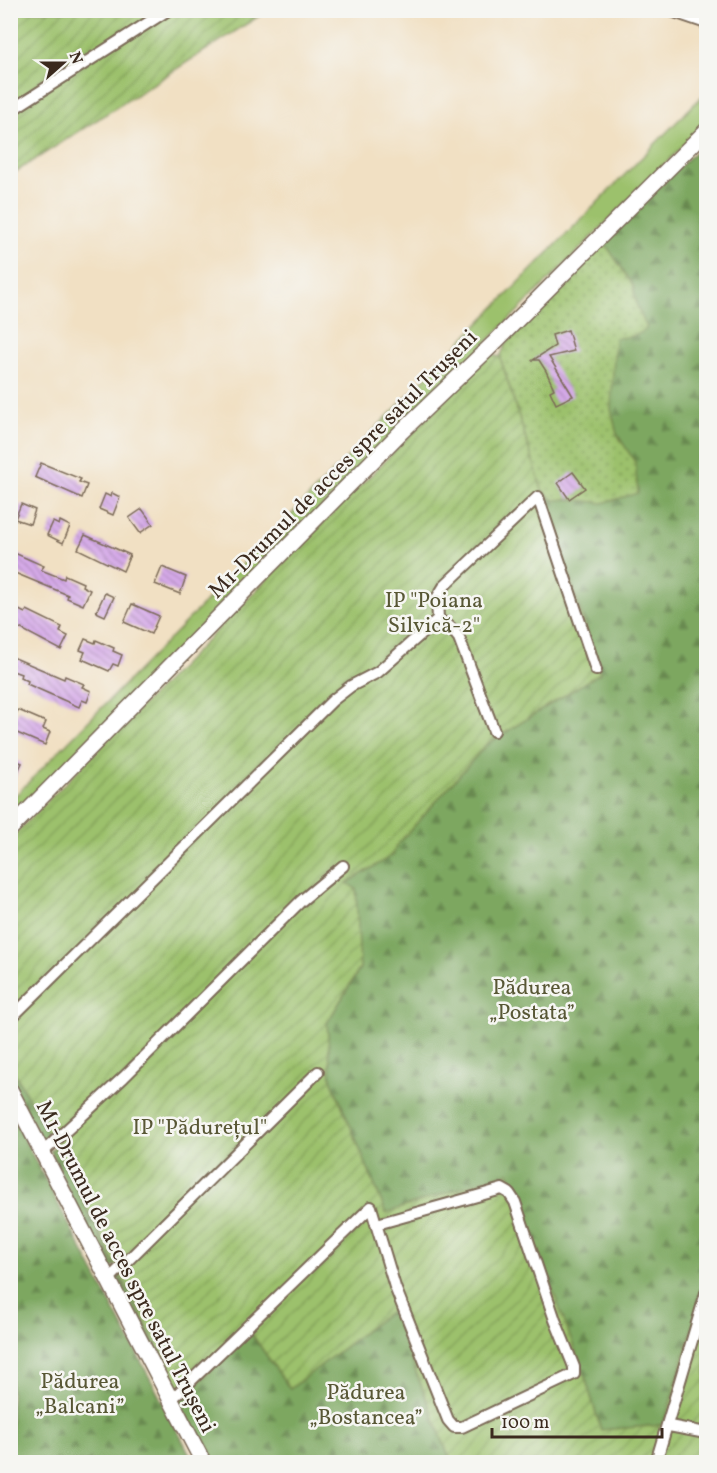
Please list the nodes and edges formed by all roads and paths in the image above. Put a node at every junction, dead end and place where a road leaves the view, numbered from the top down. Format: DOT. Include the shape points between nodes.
graph roads {
  1 [pos="168,10"];
  2 [pos="668,10"];
  3 [pos="706,23"];
  4 [pos="10,111"];
  5 [pos="706,131"];
  6 [pos="438,619"];
  7 [pos="596,670"];
  8 [pos="495,732"];
  9 [pos="10,829"];
  10 [pos="343,866"];
  11 [pos="10,1019"];
  12 [pos="318,1072"];
  13 [pos="10,1090"];
  14 [pos="43,1152"];
  15 [pos="377,1224"];
  16 [pos="108,1280"];
  17 [pos="706,1293"];
  18 [pos="702,1326"];
  19 [pos="171,1400"];
  20 [pos="669,1426"];
  21 [pos="706,1433"];
  22 [pos="203,1462"];
  23 [pos="656,1462"];
  1 -- 4 [label="street"];
  2 -- 3 [label="street"];
  5 -- 9 [label="street, M1-Drumul de acces spre satul Trușeni" via="402,431"];
  6 -- 7 [label="street" via="437,597 445,585 538,497"];
  6 -- 8 [label="street" via="459,638"];
  6 -- 11 [label="street" via="378,672 333,700"];
  10 -- 14 [label="street" via="301,901"];
  12 -- 16 [label="street"];
  13 -- 14 [label="street, M1-Drumul de acces spre satul Trușeni"];
  14 -- 16 [label="street, M1-Drumul de acces spre satul Trușeni"];
  15 -- 15 [label="street" via="395,1287 454,1427 462,1427 573,1374 574,1367 509,1193 502,1189"];
  15 -- 19 [label="street" via="371,1207"];
  16 -- 19 [label="street, M1-Drumul de acces spre satul Trușeni"];
  17 -- 18 [label="street"];
  18 -- 20 [label="street"];
  19 -- 22 [label="street, M1-Drumul de acces spre satul Trușeni"];
  20 -- 21 [label="street"];
  20 -- 23 [label="street"];
}
